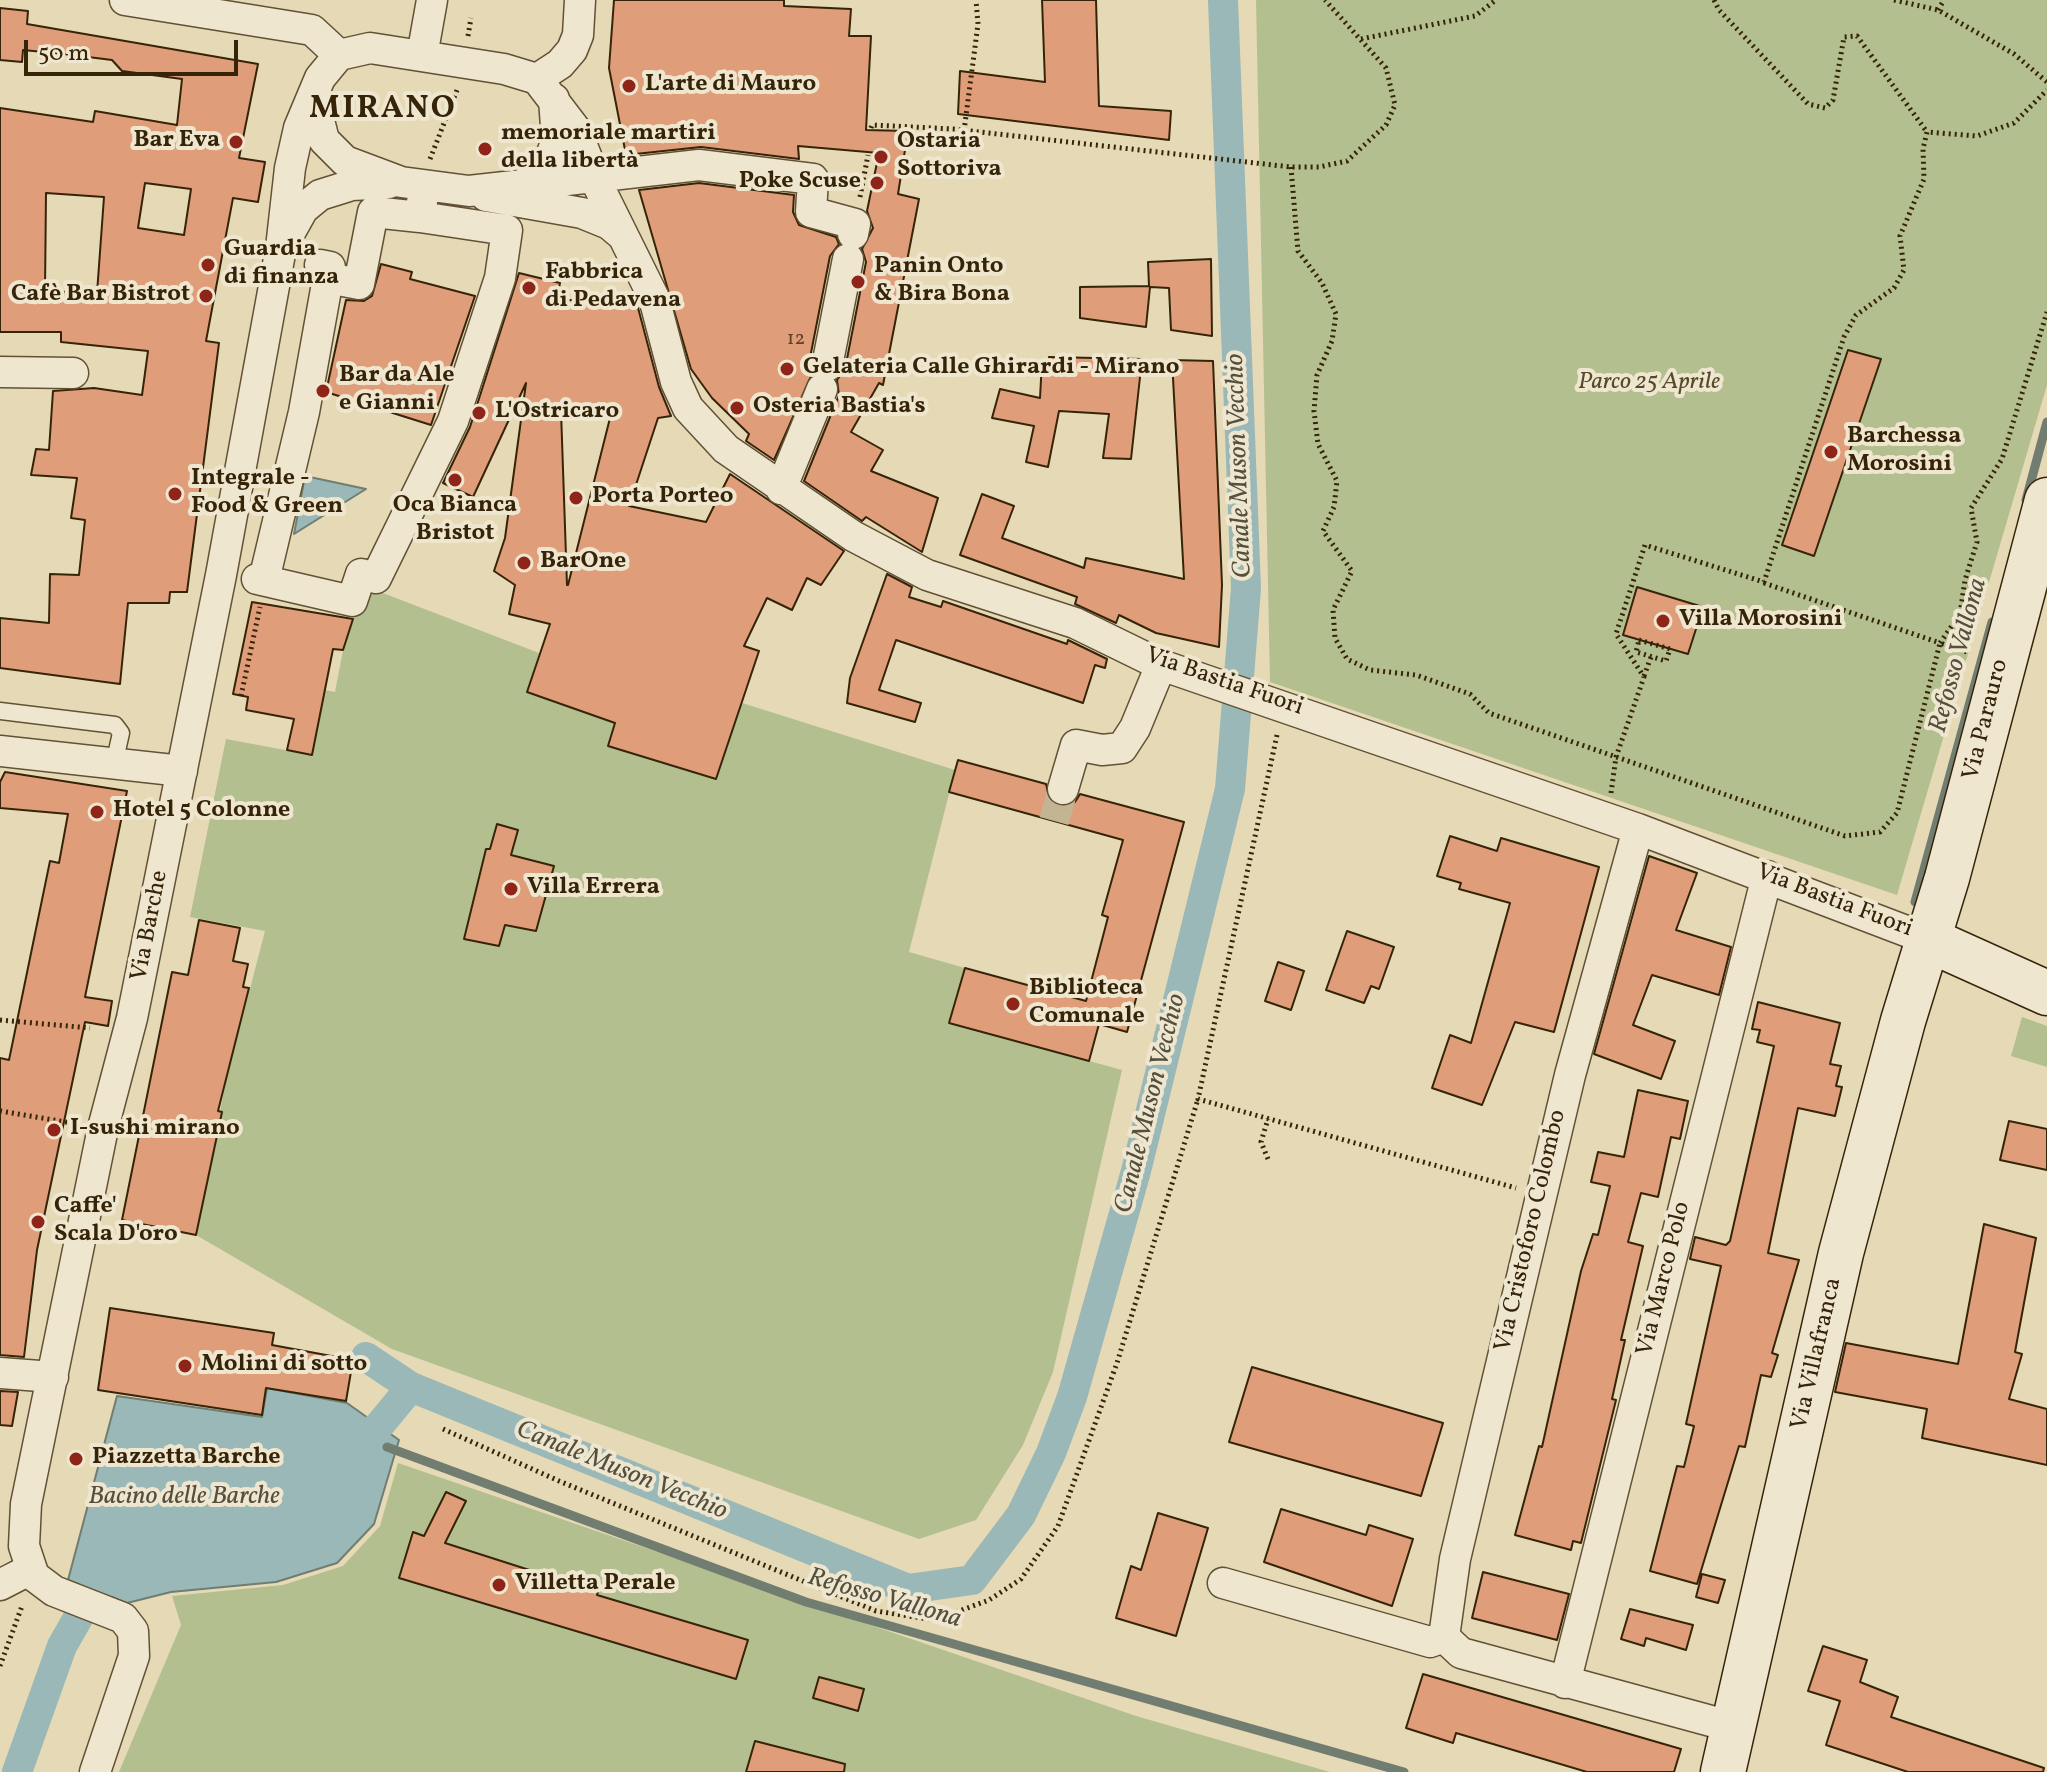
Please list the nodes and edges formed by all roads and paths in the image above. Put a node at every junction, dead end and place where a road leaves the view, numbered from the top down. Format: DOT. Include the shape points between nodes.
graph roads {
  1 [pos="125,0"];
  2 [pos="432,0"];
  3 [pos="580,0"];
  4 [pos="976,0"];
  5 [pos="1325,0"];
  6 [pos="1496,0"];
  7 [pos="1714,0"];
  8 [pos="1894,0"];
  9 [pos="1944,2"];
  10 [pos="1938,10"];
  11 [pos="1361,39"];
  12 [pos="339,55"];
  13 [pos="422,56"];
  14 [pos="460,81"];
  15 [pos="2047,82"];
  16 [pos="545,88"];
  17 [pos="2047,90"];
  18 [pos="313,97"];
  19 [pos="871,128"];
  20 [pos="964,131"];
  21 [pos="1927,132"];
  22 [pos="868,155"];
  23 [pos="1291,167"];
  24 [pos="595,179"];
  25 [pos="523,185"];
  26 [pos="469,191"];
  27 [pos="418,192"];
  28 [pos="622,236"];
  29 [pos="852,239"];
  30 [pos="281,248"];
  31 [pos="2047,312"];
  32 [pos="0,372"];
  33 [pos="73,373"];
  34 [pos="781,489"];
  35 [pos="2047,500"];
  36 [pos="1764,582"];
  37 [pos="260,588"];
  38 [pos="1940,643"];
  39 [pos="1976,655"];
  40 [pos="1651,657"];
  41 [pos="1161,665"];
  42 [pos="1644,677"];
  43 [pos="241,696"];
  44 [pos="0,711"];
  45 [pos="1276,715"];
  46 [pos="0,751"];
  47 [pos="1616,757"];
  48 [pos="114,764"];
  49 [pos="182,771"];
  50 [pos="1063,789"];
  51 [pos="1605,817"];
  52 [pos="1638,829"];
  53 [pos="1767,876"];
  54 [pos="1927,939"];
  55 [pos="2047,993"];
  56 [pos="0,1020"];
  57 [pos="90,1028"];
  58 [pos="1198,1099"];
  59 [pos="0,1111"];
  60 [pos="1268,1119"];
  61 [pos="103,1128"];
  62 [pos="1268,1159"];
  63 [pos="1518,1189"];
  64 [pos="0,1373"];
  65 [pos="53,1377"];
  66 [pos="443,1429"];
  67 [pos="1223,1583"];
  68 [pos="27,1586"];
  69 [pos="1444,1637"];
  70 [pos="0,1666"];
  71 [pos="1565,1683"];
  72 [pos="1733,1727"];
  73 [pos="95,1772"];
  74 [pos="1723,1772"];
  1 -- 12 [label="street" via="312,30"];
  2 -- 13 [label="street"];
  3 -- 16 [label="street" via="578,35"];
  4 -- 20 [label="path" via="978,24"];
  5 -- 11 [label="path"];
  6 -- 11 [label="path" via="1475,16"];
  7 -- 21 [label="path" via="1808,104 1825,108 1833,100 1844,37 1857,36"];
  8 -- 10 [label="path"];
  9 -- 10 [label="path"];
  10 -- 15 [label="path" via="2014,54"];
  11 -- 23 [label="path" via="1386,68 1393,86 1395,105 1386,125 1347,161"];
  12 -- 13 [label="street" via="370,48"];
  12 -- 18 [label="street, Via Barche" via="320,78"];
  13 -- 16 [label="street" via="504,69"];
  14 -- 27 [label="path"];
  16 -- 24 [label="street, Via Bastia Fuori" via="576,130"];
  16 -- 25 [label="street" via="557,140 548,164"];
  17 -- 21 [label="path" via="2014,123 1977,136"];
  18 -- 27 [label="street" via="320,131 334,153"];
  18 -- 30 [label="street, Via Barche" via="290,168"];
  19 -- 20 [label="path"];
  20 -- 23 [label="path"];
  21 -- 36 [label="path" via="1924,179 1900,236 1904,270 1894,288 1856,315 1844,337"];
  22 -- 29 [label="path"];
  23 -- 47 [label="path" via="1298,251 1322,283 1336,314 1332,341 1317,375 1314,411 1318,444 1337,481 1334,507 1323,531 1352,571 1333,610 1335,638 1347,659 1370,670 1416,675 1470,694 1489,713"];
  24 -- 25 [label="street"];
  24 -- 28 [label="street, Via Bastia Fuori"];
  24 -- 29 [label="street" via="699,165 813,179 811,212"];
  25 -- 26 [label="street"];
  26 -- 27 [label="street"];
  26 -- 28 [label="street" via="525,206 582,213"];
  27 -- 30 [label="street, Via Barche" via="352,185 320,195 303,209"];
  27 -- 37 [label="street" via="373,212 359,284 324,272 304,412"];
  27 -- 37 [label="street" via="507,230 484,333 439,452 376,578 361,574 352,601"];
  28 -- 34 [label="street, Via Bastia Fuori" via="654,298 688,408 726,449"];
  29 -- 34 [label="street" via="824,378"];
  30 -- 49 [label="street, Via Barche"];
  31 -- 38 [label="path" via="2002,459 1971,508 1977,542 1960,614"];
  32 -- 33 [label="street"];
  34 -- 41 [label="street, Via Bastia Fuori" via="927,575 1075,623"];
  35 -- 54 [label="main road, Via Parauro"];
  36 -- 38 [label="path"];
  36 -- 42 [label="path" via="1645,545 1616,634"];
  37 -- 43 [label="path"];
  38 -- 39 [label="path"];
  38 -- 47 [label="path" via="1897,813 1880,832 1845,836"];
  40 -- 40 [label="path" via="1636,652 1639,640 1670,649 1666,661"];
  40 -- 42 [label="path"];
  41 -- 45 [label="street, Via Bastia Fuori" via="1216,683"];
  41 -- 50 [label="street" via="1122,748 1076,745"];
  42 -- 47 [label="path"];
  44 -- 48 [label="lane" via="115,725 121,733"];
  45 -- 51 [label="street, Via Bastia Fuori"];
  45 -- 58 [label="path"];
  46 -- 48 [label="street"];
  47 -- 51 [label="path"];
  48 -- 49 [label="street"];
  49 -- 61 [label="street, Via Barche" via="132,1018"];
  51 -- 52 [label="street, Via Bastia Fuori"];
  52 -- 53 [label="street, Via Bastia Fuori"];
  52 -- 69 [label="street, Via Cristoforo Colombo" via="1570,1075 1455,1559"];
  53 -- 54 [label="street, Via Bastia Fuori"];
  53 -- 71 [label="street, Via Marco Polo"];
  54 -- 55 [label="main road"];
  54 -- 72 [label="main road, Via Villafranca" via="1841,1253"];
  56 -- 57 [label="path"];
  58 -- 60 [label="path"];
  58 -- 66 [label="path" via="1117,1363 1058,1526 1021,1579 989,1600 935,1620 876,1611"];
  59 -- 61 [label="path"];
  60 -- 62 [label="path" via="1261,1142"];
  60 -- 63 [label="path"];
  61 -- 65 [label="street, Via Barche"];
  64 -- 65 [label="street"];
  65 -- 68 [label="street, Via Barche" via="26,1504"];
  67 -- 69 [label="street" via="1430,1642"];
  68 -- 70 [label="path"];
  68 -- 73 [label="street" via="123,1618 133,1631 134,1656"];
  69 -- 71 [label="street" via="1461,1653"];
  71 -- 72 [label="street"];
  72 -- 74 [label="main road, Via Villafranca"];
}
